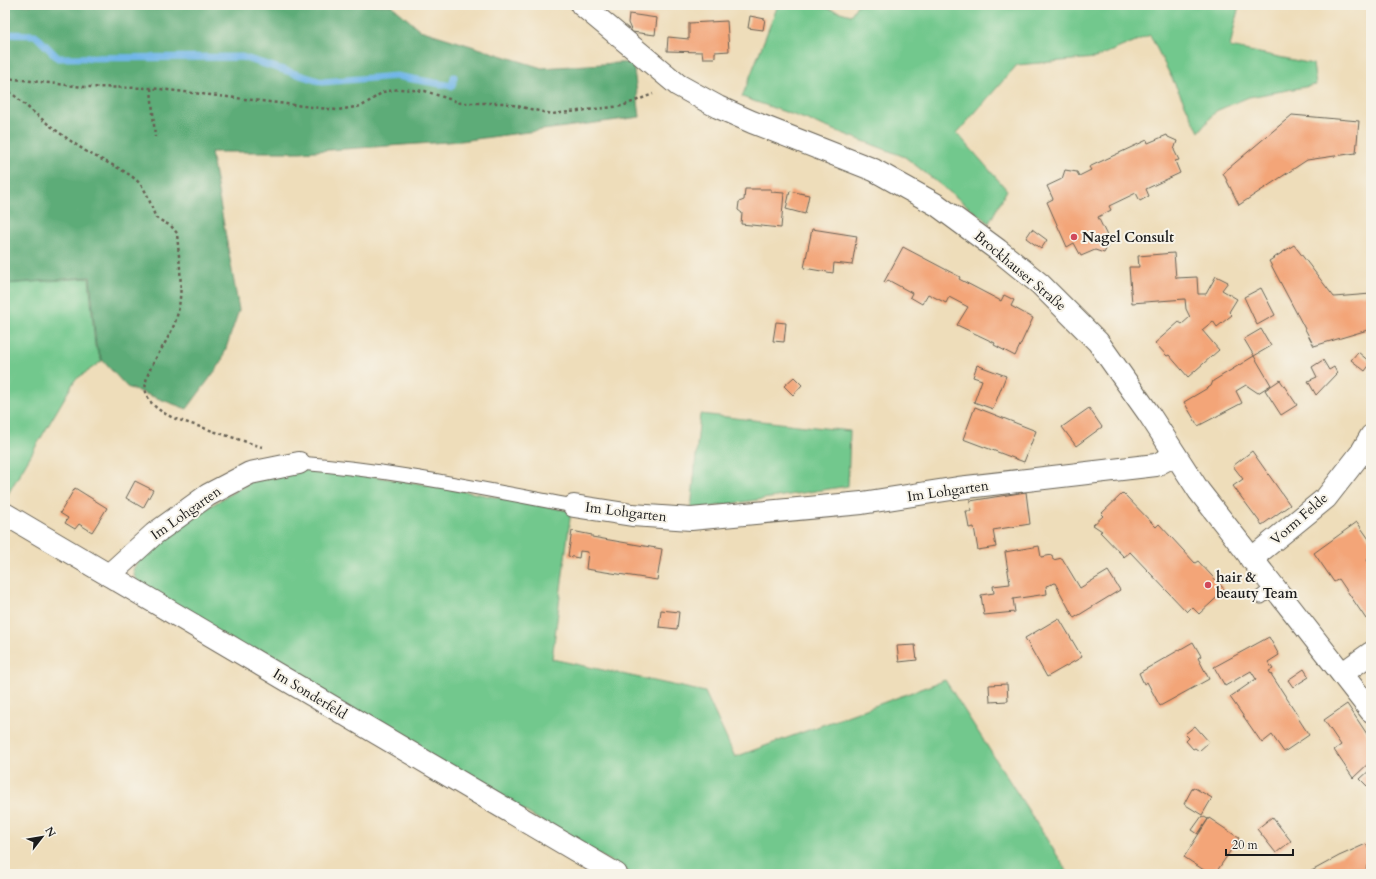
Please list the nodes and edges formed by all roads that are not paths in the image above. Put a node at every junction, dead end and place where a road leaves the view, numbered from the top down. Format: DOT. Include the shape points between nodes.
graph roads {
  1 [pos="582,5"];
  2 [pos="1371,436"];
  3 [pos="1175,455"];
  4 [pos="299,463"];
  5 [pos="574,506"];
  6 [pos="5,514"];
  7 [pos="1251,559"];
  8 [pos="109,575"];
  9 [pos="1371,653"];
  10 [pos="1343,673"];
  11 [pos="1371,711"];
  12 [pos="616,874"];
  1 -- 3 [label="street, Brockhauser Straße" via="678,85 752,122 874,170 937,205 998,250 1045,289 1098,342 1142,402"];
  2 -- 7 [label="street, Vorm Felde" via="1326,498"];
  3 -- 5 [label="street, Im Lohgarten" via="1156,465 958,488 862,503 691,519 632,515"];
  3 -- 7 [label="street, Brockhauser Straße"];
  4 -- 5 [label="lane, Im Lohgarten" via="347,466 427,478"];
  4 -- 8 [label="street, Im Lohgarten" via="250,473 208,495 154,534"];
  6 -- 8 [label="street, Im Sonderfeld"];
  7 -- 10 [label="street, Brockhauser Straße" via="1267,592"];
  8 -- 12 [label="street, Im Sonderfeld"];
  9 -- 10 [label="street"];
  10 -- 11 [label="street, Brockhauser Straße"];
}
